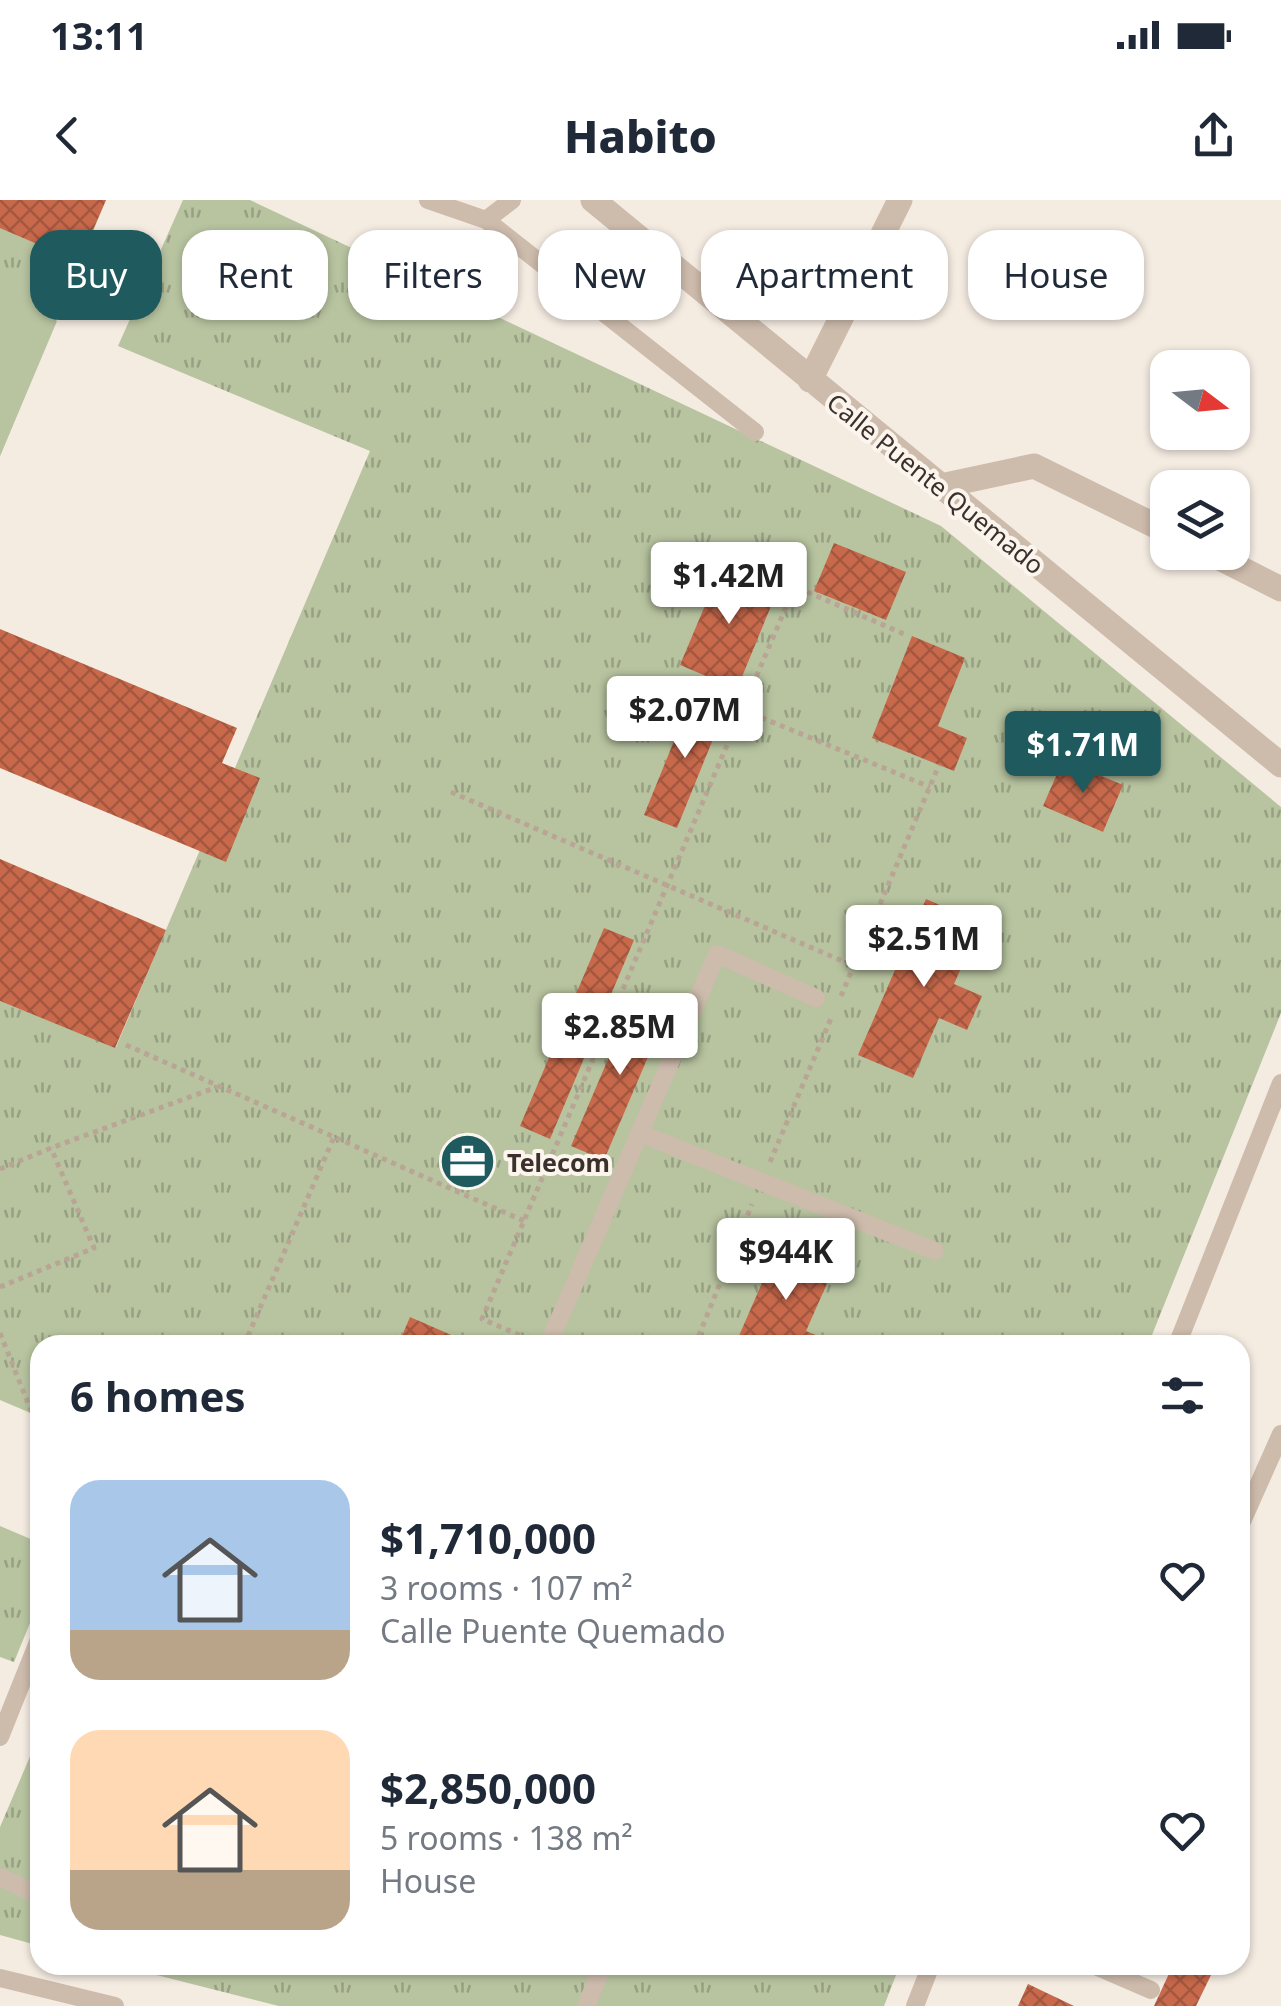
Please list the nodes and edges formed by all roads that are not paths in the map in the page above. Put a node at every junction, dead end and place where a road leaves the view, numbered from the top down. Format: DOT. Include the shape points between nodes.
graph roads {
  1 [pos="428,200"];
  2 [pos="512,200"];
  3 [pos="592,200"];
  4 [pos="900,200"];
  5 [pos="486,220"];
  6 [pos="810,380"];
  7 [pos="755,432"];
  8 [pos="941,486"];
  9 [pos="1150,523"];
  10 [pos="1244,570"];
  11 [pos="1281,589"];
  12 [pos="1281,765"];
  13 [pos="816,998"];
  14 [pos="1281,1082"];
  15 [pos="640,1132"];
  16 [pos="935,1251"];
  17 [pos="550,1335"];
  18 [pos="1181,1335"];
  19 [pos="1281,1434"];
  20 [pos="1250,1504"];
  21 [pos="30,1662"];
  22 [pos="0,1737"];
  23 [pos="0,1878"];
  24 [pos="30,1892"];
  25 [pos="599,1975"];
  26 [pos="927,1975"];
  27 [pos="1116,1975"];
  28 [pos="0,1978"];
  29 [pos="1151,1990"];
  30 [pos="115,2006"];
  31 [pos="586,2006"];
  32 [pos="915,2006"];
  1 -- 5 [label="lane"];
  2 -- 5 [label="lane"];
  3 -- 6 [label="street, Calle Puente Quemado"];
  4 -- 6 [label="street"];
  5 -- 7 [label="lane"];
  6 -- 8 [label="street, Calle Puente Quemado"];
  8 -- 9 [label="street" via="1034,466"];
  8 -- 12 [label="street, Calle Puente Quemado"];
  10 -- 11 [label="street"];
  13 -- 15 [label="lane" via="716,954"];
  14 -- 18 [label="lane"];
  15 -- 16 [label="lane"];
  15 -- 17 [label="lane"];
  19 -- 20 [label="lane"];
  21 -- 22 [label="lane"];
  23 -- 24 [label="lane"];
  25 -- 31 [label="lane"];
  26 -- 32 [label="lane"];
  27 -- 29 [label="lane"];
  28 -- 30 [label="lane"];
}
